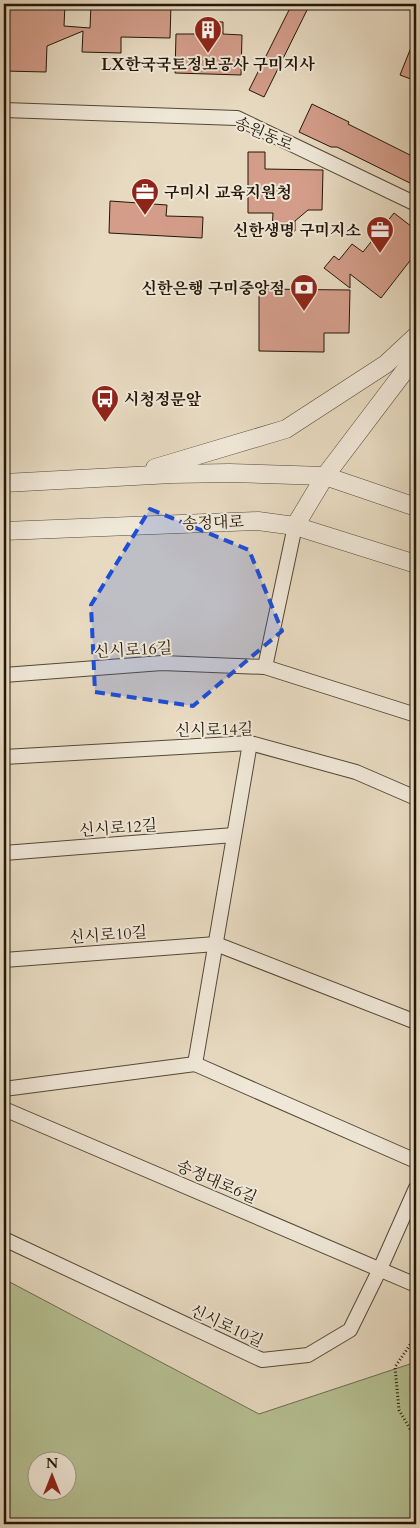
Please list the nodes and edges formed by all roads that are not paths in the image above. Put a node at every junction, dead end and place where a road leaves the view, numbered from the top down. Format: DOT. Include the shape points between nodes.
graph roads {
  1 [pos="4,110"];
  2 [pos="416,204"];
  3 [pos="416,336"];
  4 [pos="416,356"];
  5 [pos="131,476"];
  6 [pos="325,476"];
  7 [pos="4,483"];
  8 [pos="416,508"];
  9 [pos="295,526"];
  10 [pos="4,531"];
  11 [pos="416,564"];
  12 [pos="265,667"];
  13 [pos="4,675"];
  14 [pos="416,715"];
  15 [pos="250,743"];
  16 [pos="4,757"];
  17 [pos="416,798"];
  18 [pos="234,836"];
  19 [pos="4,853"];
  20 [pos="216,944"];
  21 [pos="4,960"];
  22 [pos="416,1022"];
  23 [pos="195,1064"];
  24 [pos="4,1089"];
  25 [pos="4,1109"];
  26 [pos="416,1161"];
  27 [pos="416,1188"];
  28 [pos="4,1239"];
  29 [pos="380,1269"];
  30 [pos="416,1285"];
  1 -- 2 [label="street, 송원동로" via="237,118"];
  3 -- 5 [label="street" via="386,364 286,429"];
  4 -- 6 [label="street"];
  5 -- 6 [label="street" via="229,473"];
  5 -- 7 [label="street"];
  6 -- 8 [label="street"];
  6 -- 9 [label="street"];
  9 -- 10 [label="street, 송정대로" via="258,521"];
  9 -- 11 [label="street, 송정대로"];
  9 -- 12 [label="street"];
  12 -- 13 [label="street, 신시로16길" via="162,663"];
  12 -- 14 [label="street, 신시로16길"];
  15 -- 16 [label="street, 신시로14길"];
  15 -- 17 [label="street, 신시로14길" via="356,772"];
  15 -- 18 [label="street"];
  18 -- 19 [label="street, 신시로12길"];
  18 -- 20 [label="street"];
  20 -- 21 [label="street, 신시로10길"];
  20 -- 22 [label="street, 신시로10길"];
  20 -- 23 [label="street"];
  23 -- 24 [label="street"];
  23 -- 26 [label="street"];
  25 -- 29 [label="street, 송정대로6길"];
  27 -- 29 [label="street, 신시로10길"];
  28 -- 29 [label="street, 신시로10길" via="262,1360 308,1355 350,1330"];
  29 -- 30 [label="street, 송정대로6길"];
}
